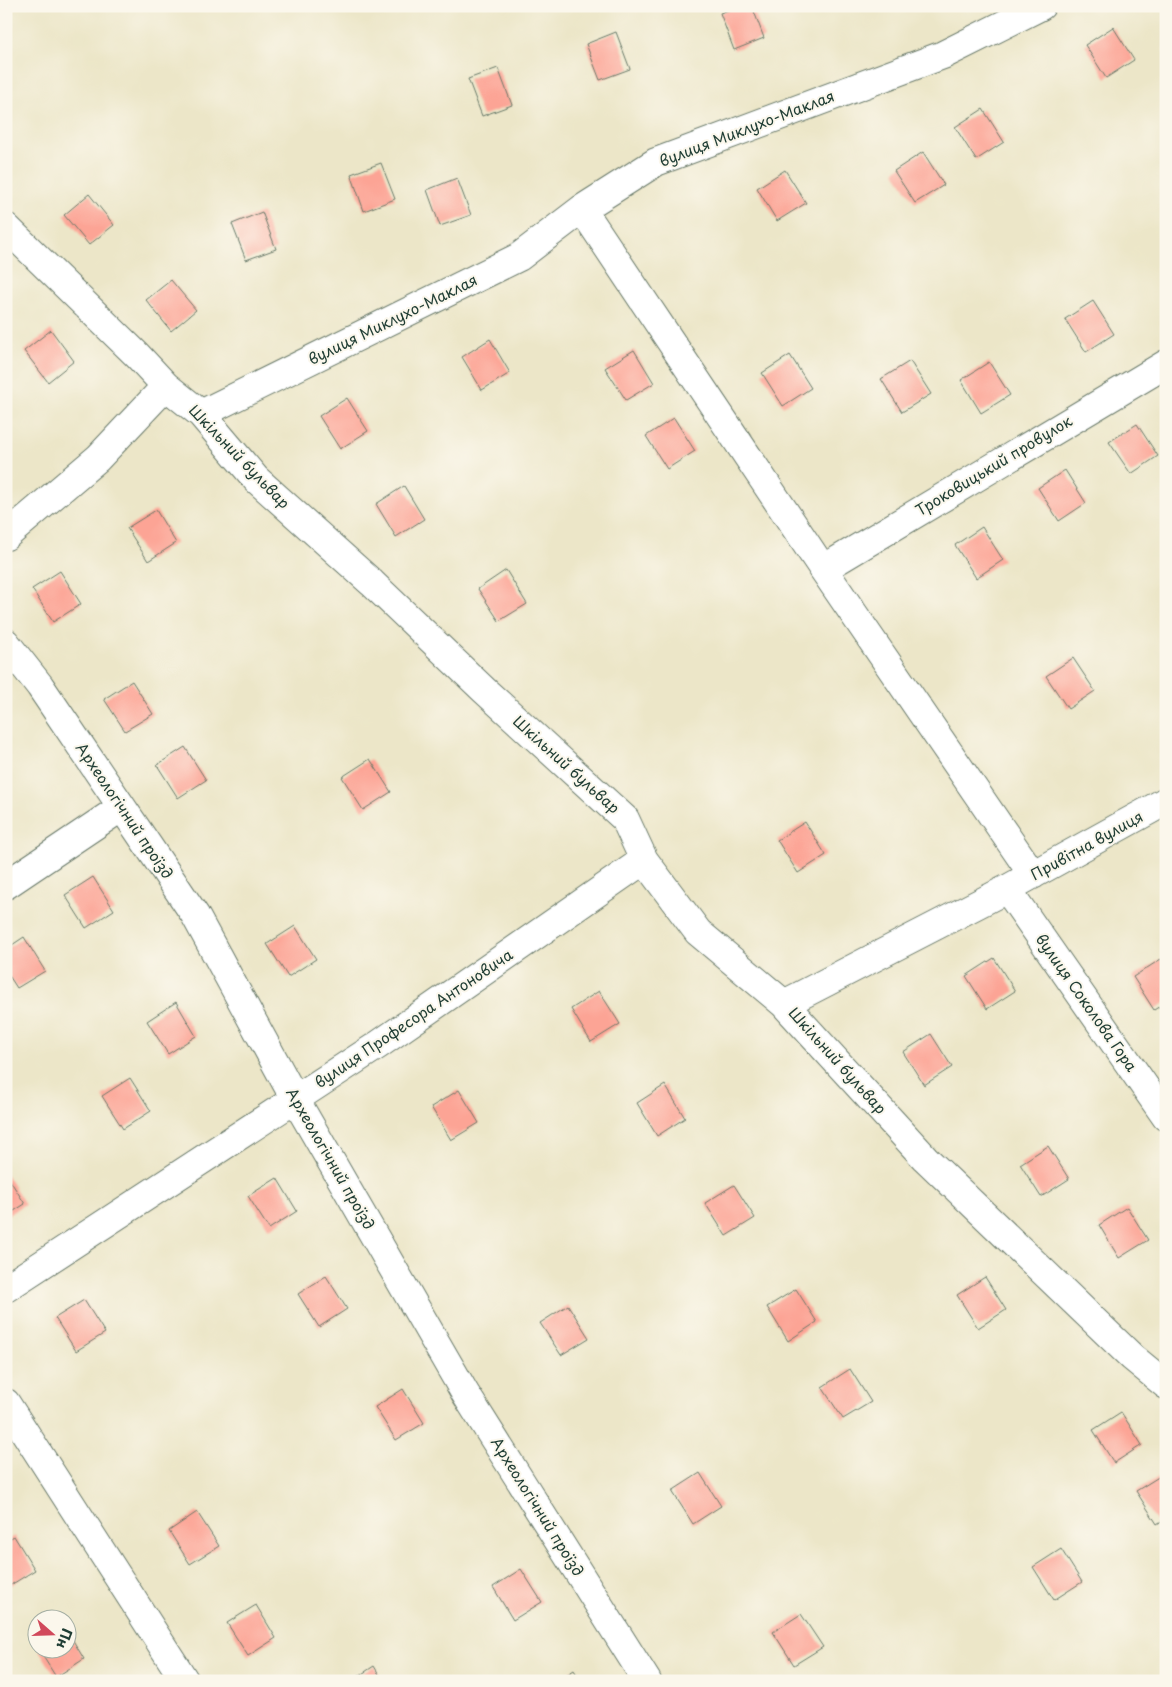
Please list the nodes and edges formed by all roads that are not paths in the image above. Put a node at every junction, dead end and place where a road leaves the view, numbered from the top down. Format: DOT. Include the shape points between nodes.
graph roads {
  1 [pos="1041,6"];
  2 [pos="582,209"];
  3 [pos="6,227"];
  4 [pos="1166,364"];
  5 [pos="166,386"];
  6 [pos="201,414"];
  7 [pos="6,536"];
  8 [pos="823,569"];
  9 [pos="6,643"];
  10 [pos="1166,801"];
  11 [pos="122,807"];
  12 [pos="644,860"];
  13 [pos="1033,875"];
  14 [pos="6,885"];
  15 [pos="1007,889"];
  16 [pos="784,1004"];
  17 [pos="295,1099"];
  18 [pos="1166,1117"];
  19 [pos="6,1288"];
  20 [pos="1166,1386"];
  21 [pos="6,1403"];
  22 [pos="185,1681"];
  23 [pos="647,1681"];
  1 -- 2 [label="street, вулиця Миклухо-Маклая" via="943,55 656,162"];
  2 -- 6 [label="street, вулиця Миклухо-Маклая" via="520,257"];
  2 -- 8 [label="street"];
  3 -- 5 [label="street, Шкільний бульвар"];
  4 -- 8 [label="street, Троковицький провулок"];
  5 -- 6 [label="street, Шкільний бульвар"];
  5 -- 7 [label="street" via="98,458"];
  6 -- 12 [label="street, Шкільний бульвар" via="256,479 625,818"];
  8 -- 13 [label="street"];
  9 -- 11 [label="street, Археологічний проїзд" via="40,686"];
  10 -- 13 [label="street, Привітна вулиця"];
  11 -- 14 [label="street"];
  11 -- 17 [label="street, Археологічний проїзд" via="195,915"];
  12 -- 16 [label="street, Шкільний бульвар" via="698,932"];
  12 -- 17 [label="street, вулиця Професора Антоновича"];
  13 -- 15 [label="street, Привітна вулиця"];
  15 -- 16 [label="street"];
  15 -- 18 [label="street, вулиця Соколова Гора"];
  16 -- 20 [label="street, Шкільний бульвар" via="925,1158"];
  17 -- 19 [label="street, вулиця Професора Антоновича"];
  17 -- 23 [label="street, Археологічний проїзд" via="465,1393"];
  21 -- 22 [label="street"];
}
